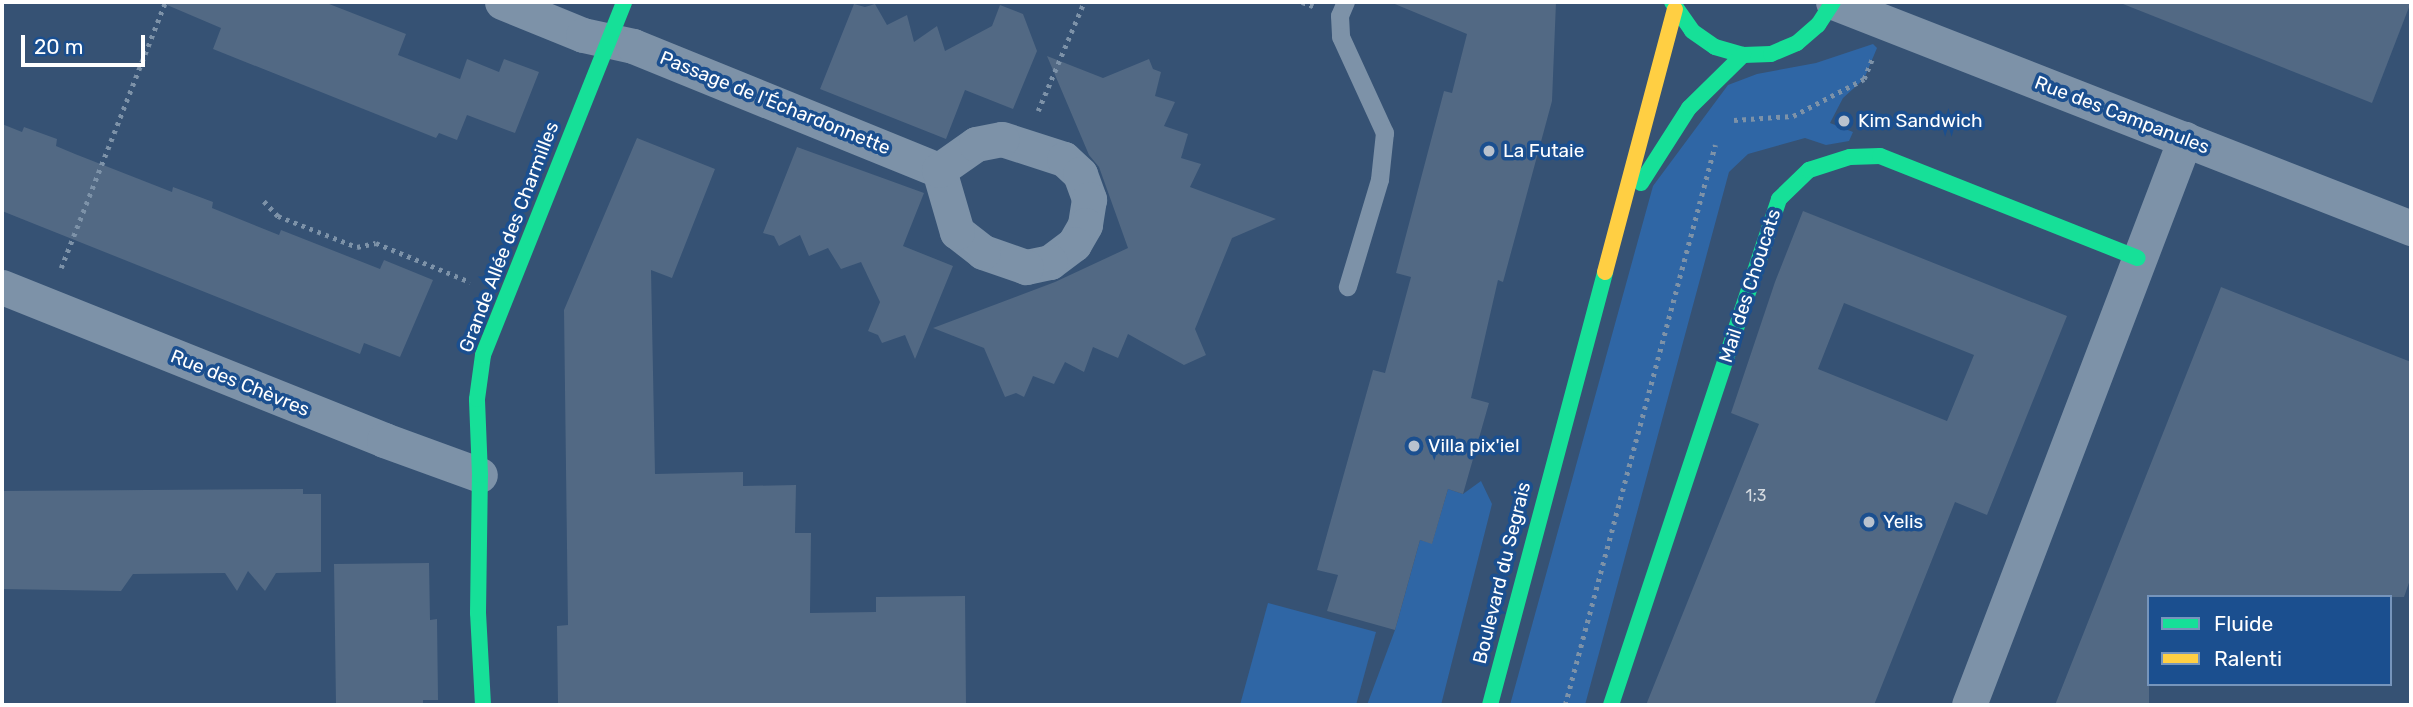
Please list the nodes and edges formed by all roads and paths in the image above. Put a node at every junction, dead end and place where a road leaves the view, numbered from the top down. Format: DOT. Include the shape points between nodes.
graph roads {
  1 [pos="165,2"];
  2 [pos="502,2"];
  3 [pos="624,2"];
  4 [pos="1084,2"];
  5 [pos="1346,2"];
  6 [pos="1833,2"];
  7 [pos="1674,5"];
  8 [pos="609,41"];
  9 [pos="1743,55"];
  10 [pos="2185,139"];
  11 [pos="1023,146"];
  12 [pos="939,170"];
  13 [pos="264,201"];
  14 [pos="2411,226"];
  15 [pos="1610,248"];
  16 [pos="2138,258"];
  17 [pos="2,287"];
  18 [pos="1348,287"];
  19 [pos="505,296"];
  20 [pos="47,305"];
  21 [pos="480,475"];
  22 [pos="483,705"];
  23 [pos="1490,705"];
  24 [pos="1611,705"];
  25 [pos="1969,705"];
  1 -- 20 [label="path"];
  2 -- 8 [label="street, Passage de l'Échardonnette"];
  3 -- 8 [label="street, Grande Allée des Charmilles"];
  4 -- 11 [label="path"];
  5 -- 18 [label="lane" via="1340,16 1341,37 1385,132 1380,180"];
  6 -- 9 [label="street" via="1818,25 1797,43 1771,54"];
  6 -- 10 [label="street, Rue des Campanules"];
  7 -- 9 [label="street" via="1699,37"];
  7 -- 15 [label="street, Boulevard du Segrais"];
  8 -- 12 [label="street, Passage de l'Échardonnette" via="633,46"];
  8 -- 19 [label="street, Grande Allée des Charmilles"];
  9 -- 15 [label="street, Boulevard du Segrais" via="1689,108 1657,153"];
  10 -- 14 [label="street, Rue des Campanules"];
  10 -- 16 [label="street"];
  11 -- 12 [label="street" via="1002,139 976,144"];
  11 -- 12 [label="street" via="1064,159 1080,174 1088,199 1085,225 1074,244 1050,262 1026,267 983,252 957,232"];
  13 -- 19 [label="path" via="278,216 357,247 376,243"];
  15 -- 23 [label="street, Boulevard du Segrais"];
  16 -- 24 [label="street, Mail des Choucats" via="1880,156 1850,157 1809,170 1779,199"];
  16 -- 25 [label="street"];
  17 -- 20 [label="street, Rue des Chèvres"];
  19 -- 21 [label="street, Grande Allée des Charmilles" via="483,355 477,399"];
  20 -- 21 [label="street, Rue des Chèvres"];
  21 -- 22 [label="street, Grande Allée des Charmilles" via="478,613"];
}
